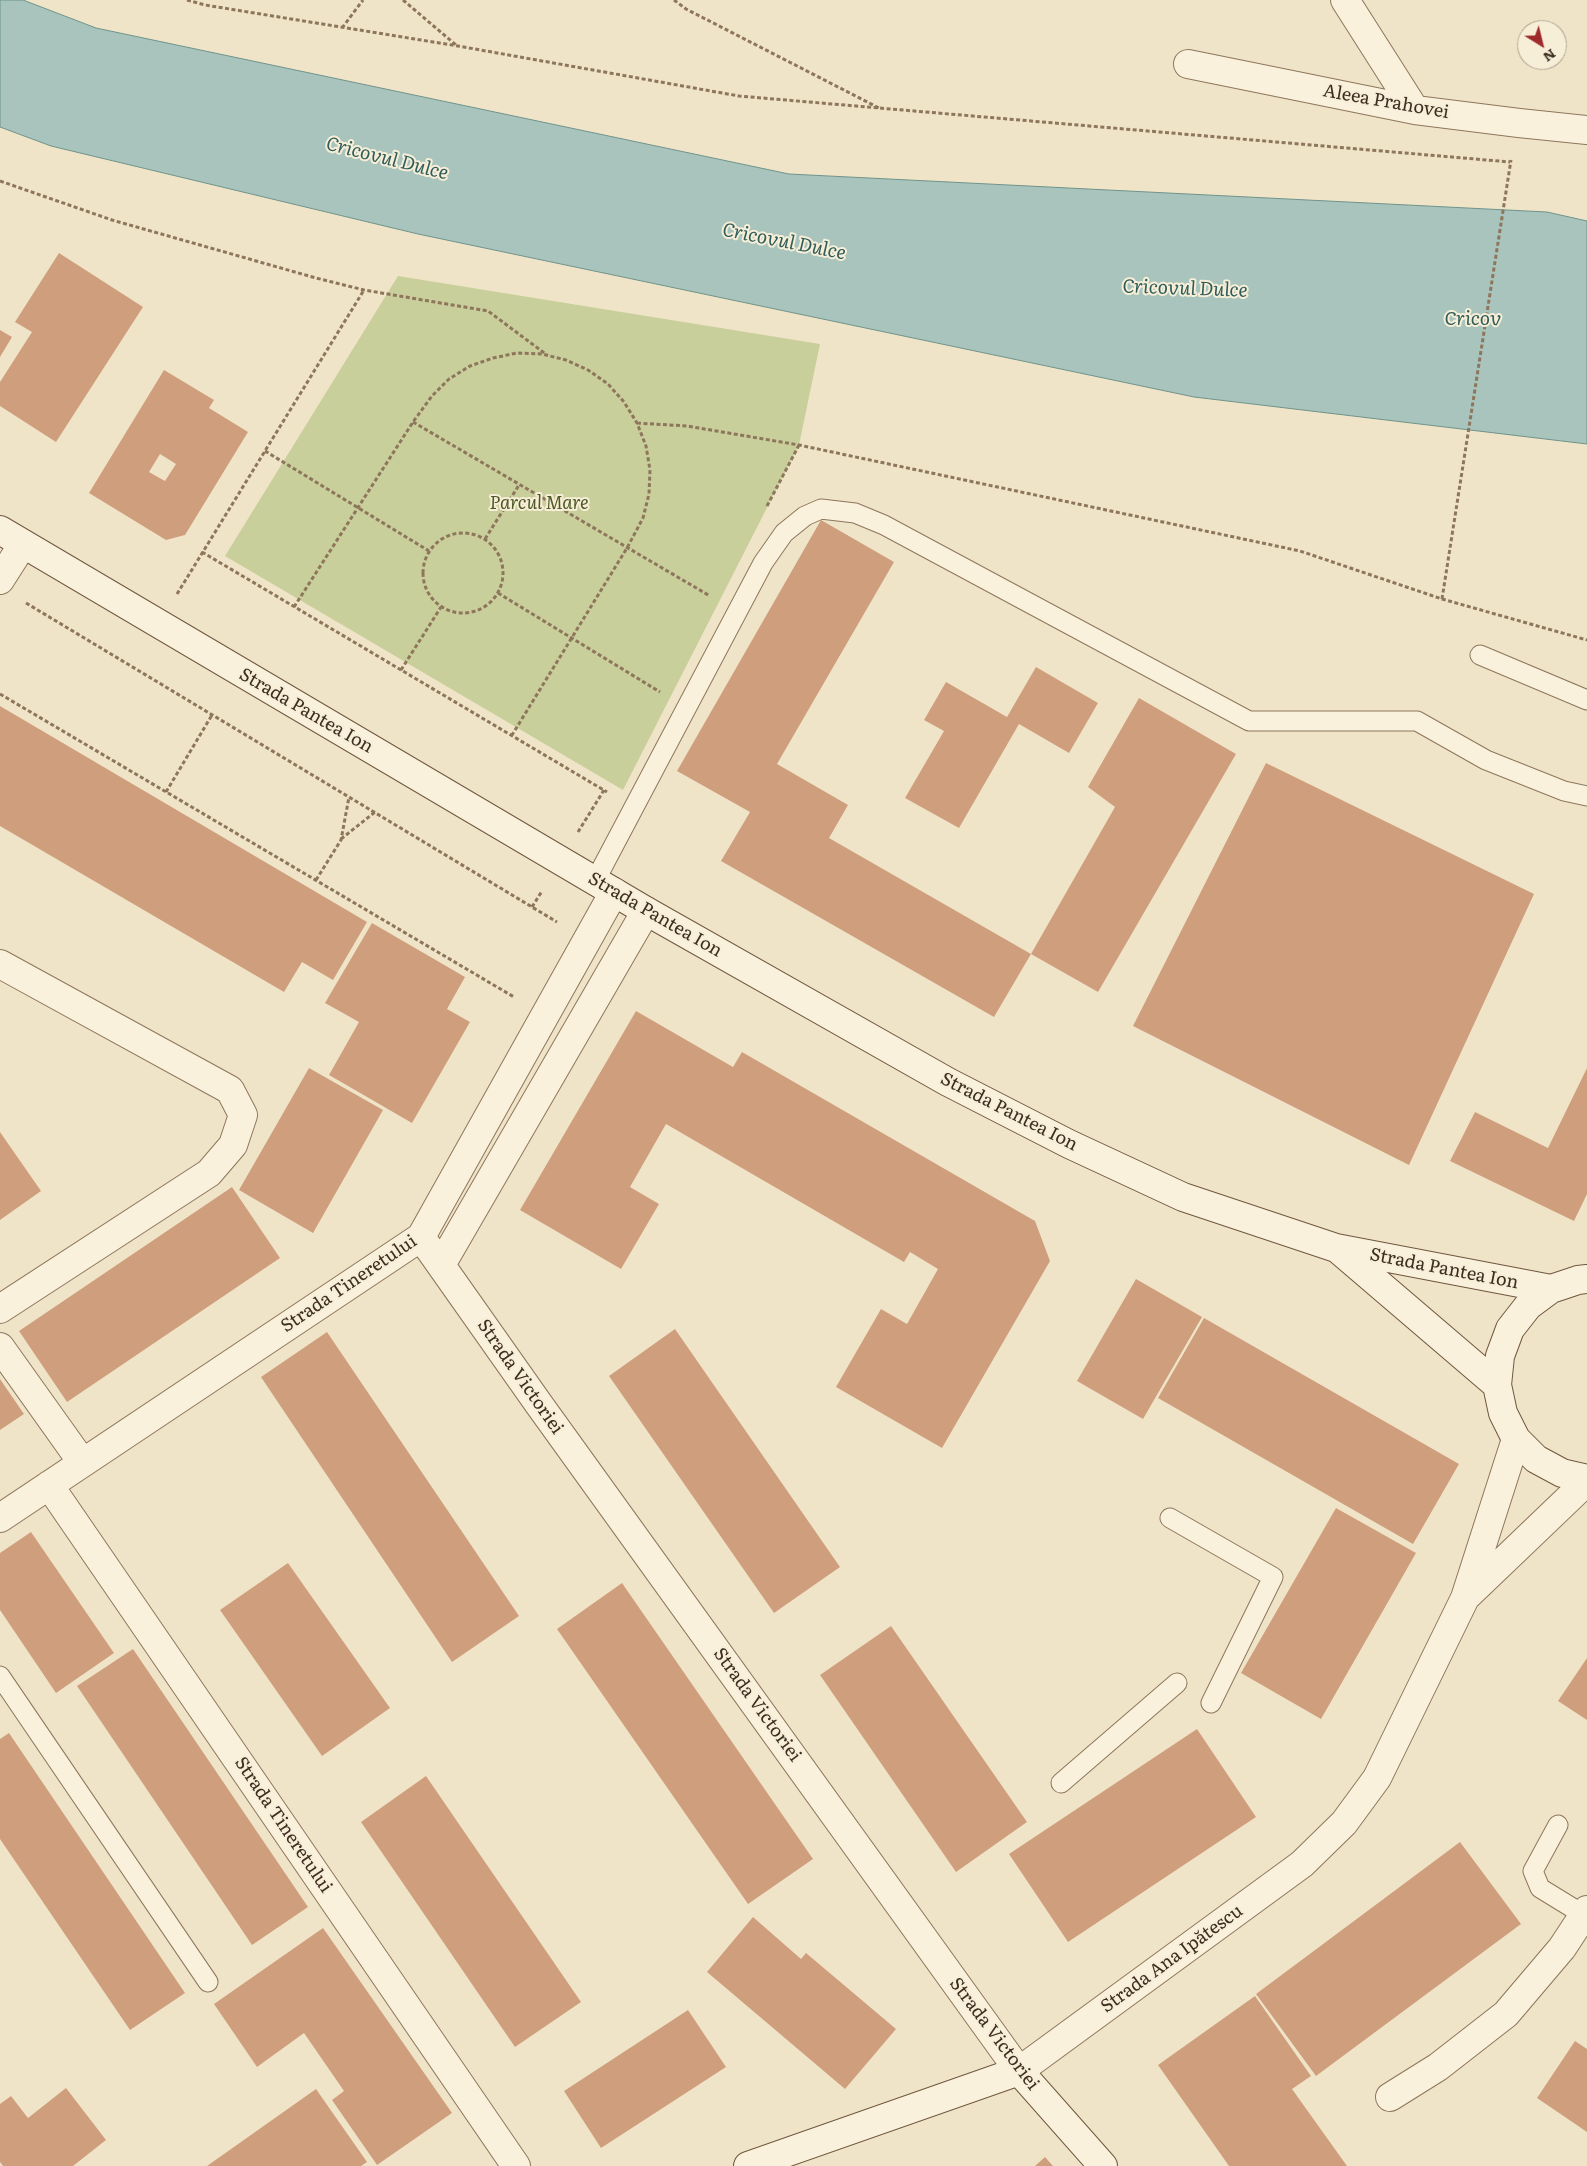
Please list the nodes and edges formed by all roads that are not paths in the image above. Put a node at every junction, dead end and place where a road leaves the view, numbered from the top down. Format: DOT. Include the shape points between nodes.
graph roads {
  1 [pos="1345,0"];
  2 [pos="1188,64"];
  3 [pos="1415,110"];
  4 [pos="1587,130"];
  5 [pos="0,530"];
  6 [pos="23,544"];
  7 [pos="0,580"];
  8 [pos="1480,655"];
  9 [pos="1587,700"];
  10 [pos="1587,796"];
  11 [pos="605,887"];
  12 [pos="646,911"];
  13 [pos="0,964"];
  14 [pos="420,1237"];
  15 [pos="1336,1248"];
  16 [pos="441,1265"];
  17 [pos="1584,1274"];
  18 [pos="1551,1289"];
  19 [pos="0,1309"];
  20 [pos="0,1347"];
  21 [pos="1497,1385"];
  22 [pos="1516,1438"];
  23 [pos="82,1462"];
  24 [pos="1587,1480"];
  25 [pos="50,1485"];
  26 [pos="0,1518"];
  27 [pos="1170,1518"];
  28 [pos="1465,1598"];
  29 [pos="0,1676"];
  30 [pos="1178,1683"];
  31 [pos="1211,1703"];
  32 [pos="1061,1783"];
  33 [pos="1558,1825"];
  34 [pos="1585,1913"];
  35 [pos="208,1982"];
  36 [pos="1020,2071"];
  37 [pos="1390,2097"];
  38 [pos="516,2166"];
  39 [pos="748,2166"];
  40 [pos="1103,2166"];
  1 -- 3 [label="street"];
  2 -- 3 [label="street, Aleea Prahovei"];
  3 -- 4 [label="street, Aleea Prahovei"];
  5 -- 6 [label="street, Strada Pantea Ion"];
  6 -- 7 [label="street"];
  6 -- 11 [label="street, Strada Pantea Ion"];
  8 -- 9 [label="lane"];
  10 -- 11 [label="lane" via="1564,791 1486,760 1417,722 1250,722 884,525 855,513 821,509 805,516 784,533 763,562 634,808"];
  11 -- 12 [label="street, Strada Pantea Ion"];
  11 -- 14 [label="street, Strada Tineretului" via="587,940"];
  12 -- 15 [label="street, Strada Pantea Ion" via="948,1082 1069,1144 1183,1197"];
  12 -- 16 [label="street, Strada Tineretului"];
  13 -- 19 [label="street" via="230,1090 243,1115 233,1145 209,1173"];
  14 -- 16 [label="street, Strada Victoriei"];
  14 -- 23 [label="street, Strada Tineretului"];
  15 -- 18 [label="street, Strada Pantea Ion"];
  15 -- 21 [label="street, Strada Pantea Ion"];
  16 -- 36 [label="street, Strada Victoriei"];
  17 -- 18 [label="street"];
  18 -- 21 [label="street" via="1528,1306 1510,1329 1500,1356"];
  20 -- 23 [label="street"];
  21 -- 22 [label="street" via="1503,1413"];
  22 -- 24 [label="street" via="1536,1459 1562,1473"];
  22 -- 28 [label="street, Strada Ana Ipătescu"];
  23 -- 25 [label="street, Strada Tineretului"];
  24 -- 28 [label="street, Strada Ana Ipătescu"];
  25 -- 26 [label="street, Strada Tineretului"];
  25 -- 38 [label="street, Strada Tineretului"];
  27 -- 31 [label="lane" via="1273,1577"];
  28 -- 36 [label="street, Strada Ana Ipătescu" via="1377,1778 1344,1823 1302,1864"];
  29 -- 35 [label="lane"];
  30 -- 32 [label="lane"];
  33 -- 34 [label="lane" via="1533,1870 1540,1888"];
  34 -- 37 [label="street" via="1562,1948 1506,2014 1438,2067"];
  36 -- 39 [label="street, Strada Ana Ipătescu"];
  36 -- 40 [label="street, Strada Victoriei"];
}
